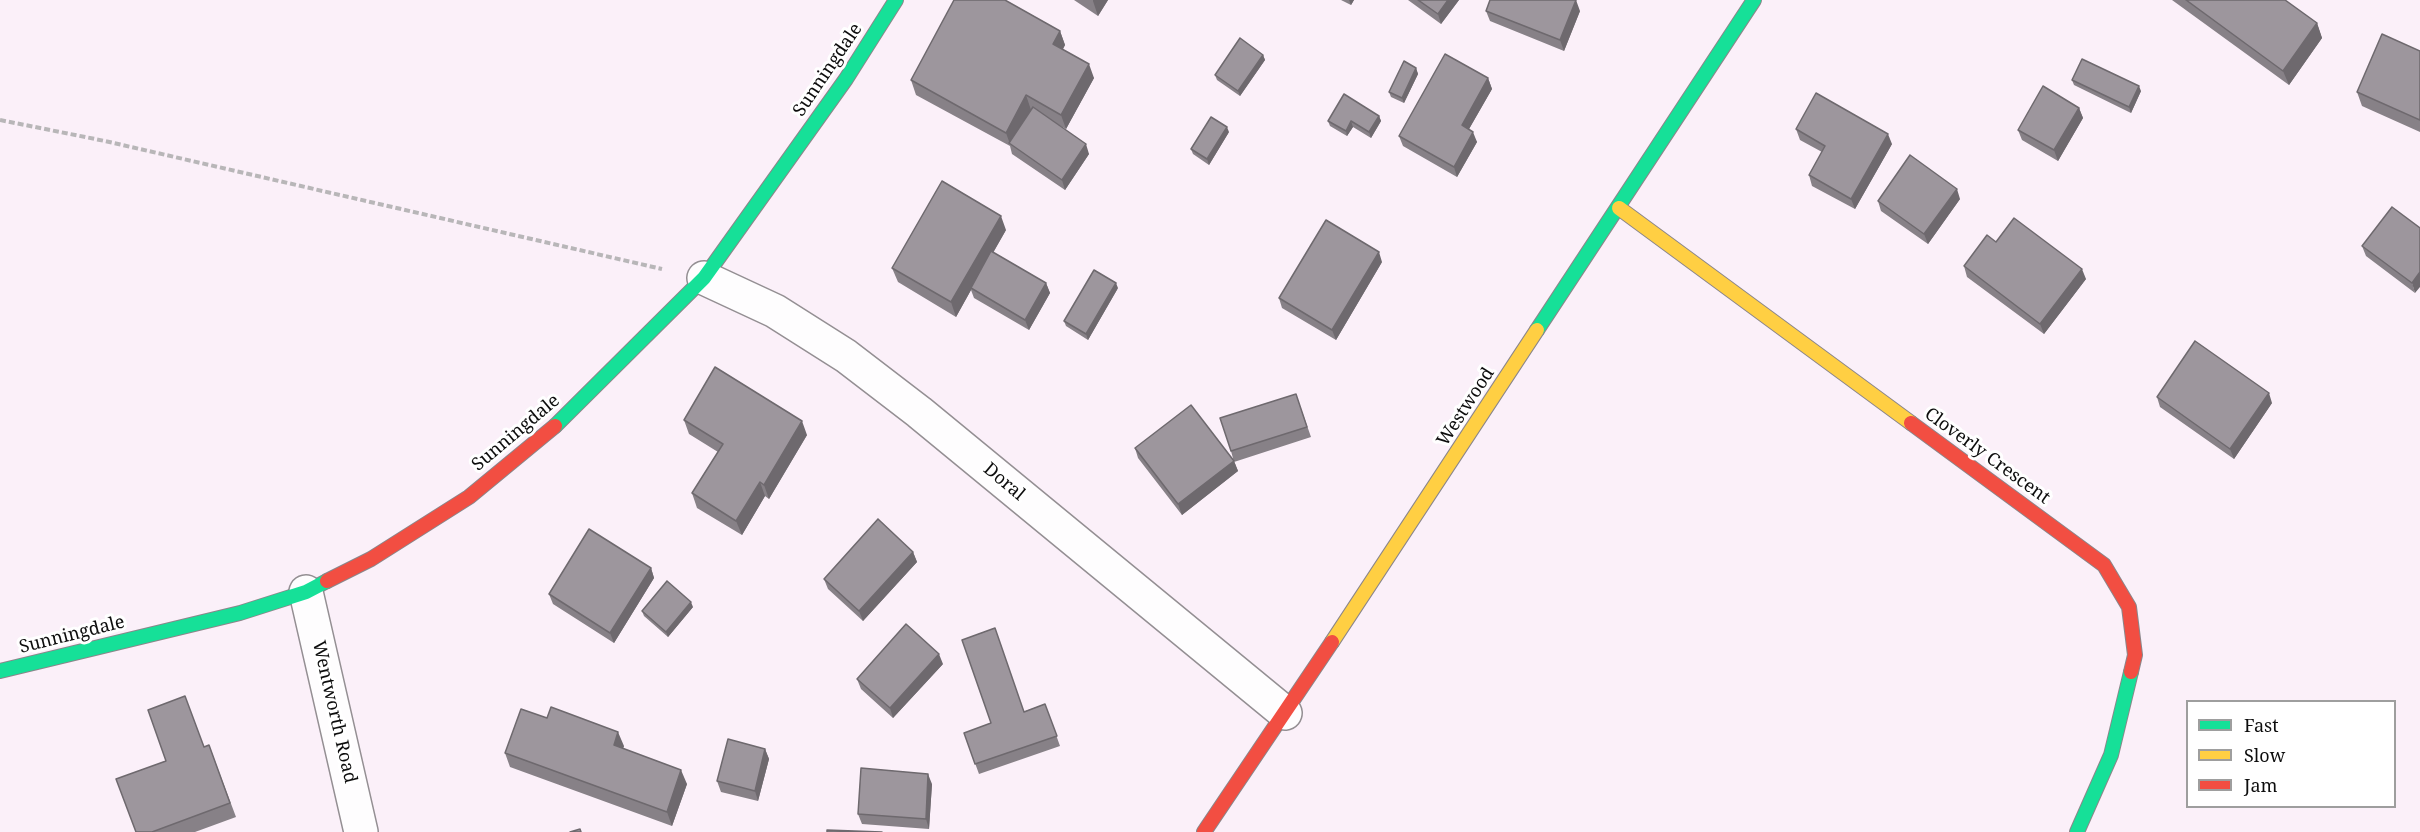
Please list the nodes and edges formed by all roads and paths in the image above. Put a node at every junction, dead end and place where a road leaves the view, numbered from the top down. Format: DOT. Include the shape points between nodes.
graph roads {
  1 [pos="896,0"];
  2 [pos="1754,0"];
  3 [pos="0,120"];
  4 [pos="1619,208"];
  5 [pos="704,278"];
  6 [pos="306,592"];
  7 [pos="0,671"];
  8 [pos="1285,713"];
  9 [pos="361,832"];
  10 [pos="1204,832"];
  11 [pos="2077,832"];
  1 -- 5 [label="street, Sunningdale" via="846,79"];
  2 -- 4 [label="street, Westwood"];
  3 -- 5 [label="path"];
  4 -- 8 [label="street, Westwood"];
  4 -- 11 [label="street, Cloverly Crescent" via="2104,566 2129,608 2135,655 2111,755"];
  5 -- 6 [label="street, Sunningdale" via="561,421 469,496 371,559"];
  5 -- 8 [label="street, Doral" via="775,311 846,356"];
  6 -- 7 [label="street, Sunningdale" via="240,613"];
  6 -- 9 [label="street, Wentworth Road"];
  8 -- 10 [label="street, Westwood"];
}
